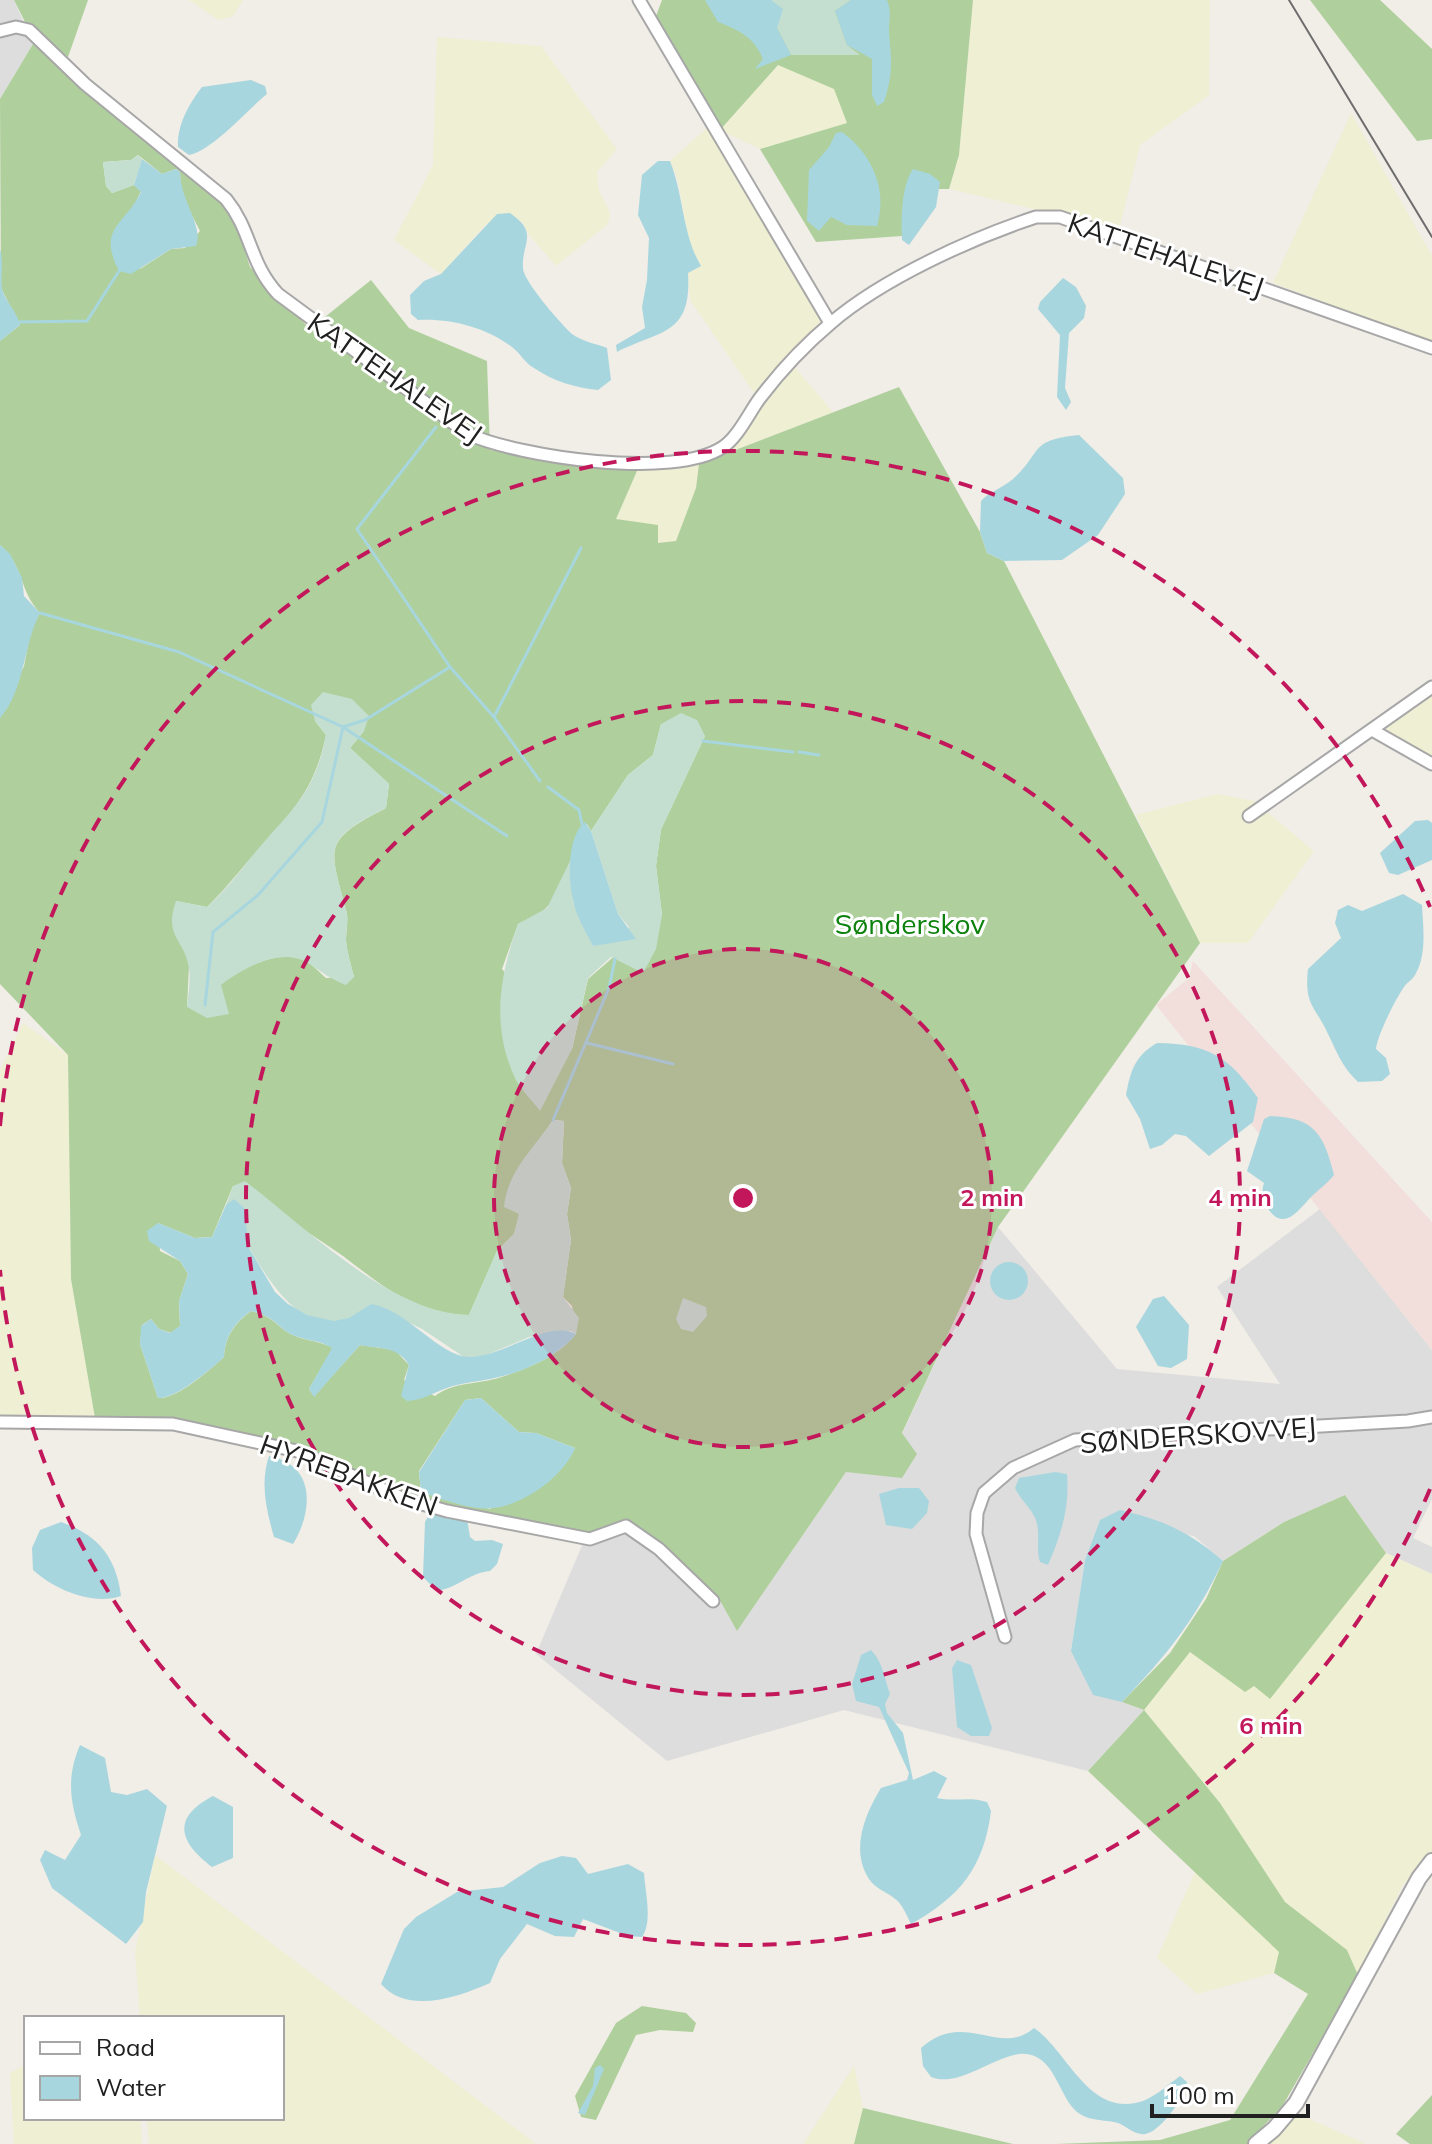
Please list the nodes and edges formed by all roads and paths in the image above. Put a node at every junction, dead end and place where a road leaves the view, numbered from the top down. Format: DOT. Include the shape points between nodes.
graph roads {
  1 [pos="639,0"];
  2 [pos="0,31"];
  3 [pos="830,323"];
  4 [pos="1432,348"];
  5 [pos="1432,687"];
  6 [pos="1372,730"];
  7 [pos="1432,764"];
  8 [pos="1249,816"];
  9 [pos="1432,1417"];
  10 [pos="0,1422"];
  11 [pos="713,1601"];
  12 [pos="1005,1637"];
  13 [pos="1432,1861"];
  14 [pos="1256,2144"];
  1 -- 3 [label="street"];
  2 -- 3 [label="street, KATTEHALEVEJ" via="29,30 85,84 226,199 239,215 261,276 278,294 468,434 493,446 636,465 694,461 725,446 763,395"];
  3 -- 4 [label="street, KATTEHALEVEJ" via="889,282 1021,222 1047,216"];
  5 -- 6 [label="street"];
  6 -- 7 [label="street"];
  6 -- 8 [label="street"];
  9 -- 12 [label="street, SØNDERSKOVVEJ" via="1075,1440 1013,1468 984,1493 976,1534"];
  10 -- 11 [label="street, HYREBAKKEN" via="173,1424 297,1451 404,1499 447,1511 590,1539 626,1526"];
  13 -- 14 [label="street" via="1296,2103"];
}
